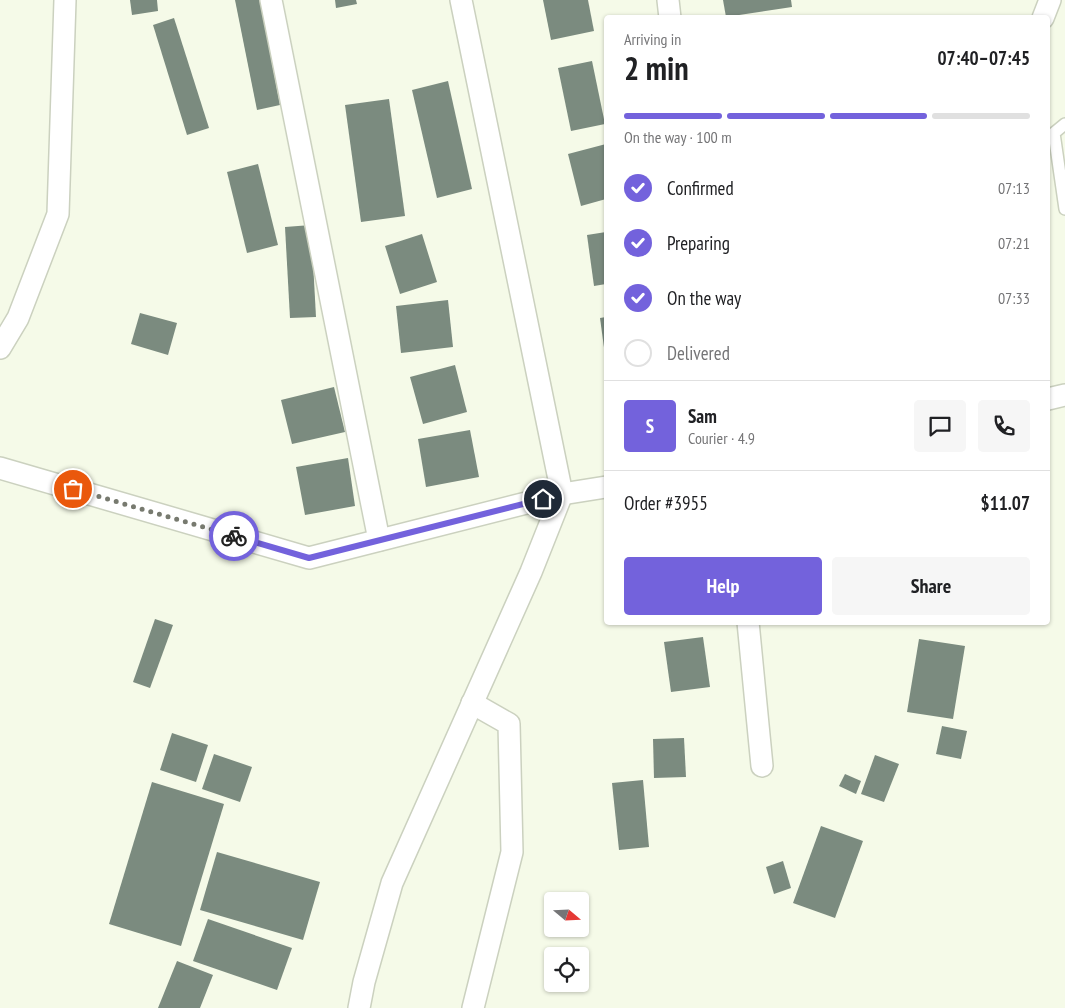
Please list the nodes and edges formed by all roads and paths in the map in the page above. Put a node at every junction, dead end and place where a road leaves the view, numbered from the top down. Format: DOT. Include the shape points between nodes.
graph roads {
  1 [pos="65,0"];
  2 [pos="271,0"];
  3 [pos="461,0"];
  4 [pos="668,0"];
  5 [pos="1050,0"];
  6 [pos="670,15"];
  7 [pos="1043,15"];
  8 [pos="1065,124"];
  9 [pos="1065,209"];
  10 [pos="0,348"];
  11 [pos="1065,395"];
  12 [pos="1050,399"];
  13 [pos="0,468"];
  14 [pos="604,487"];
  15 [pos="562,494"];
  16 [pos="379,540"];
  17 [pos="748,625"];
  18 [pos="472,703"];
  19 [pos="762,766"];
  20 [pos="359,1008"];
  21 [pos="473,1008"];
  1 -- 10 [label="street" via="58,214 18,318"];
  2 -- 16 [label="street"];
  3 -- 15 [label="street"];
  4 -- 6 [label="street"];
  5 -- 7 [label="street"];
  8 -- 9 [label="lane" via="1054,133"];
  11 -- 12 [label="street"];
  13 -- 16 [label="street" via="309,558"];
  14 -- 15 [label="street"];
  15 -- 16 [label="street"];
  15 -- 18 [label="street"];
  17 -- 19 [label="street"];
  18 -- 20 [label="street" via="392,883"];
  18 -- 21 [label="street" via="509,724 512,852"];
}
